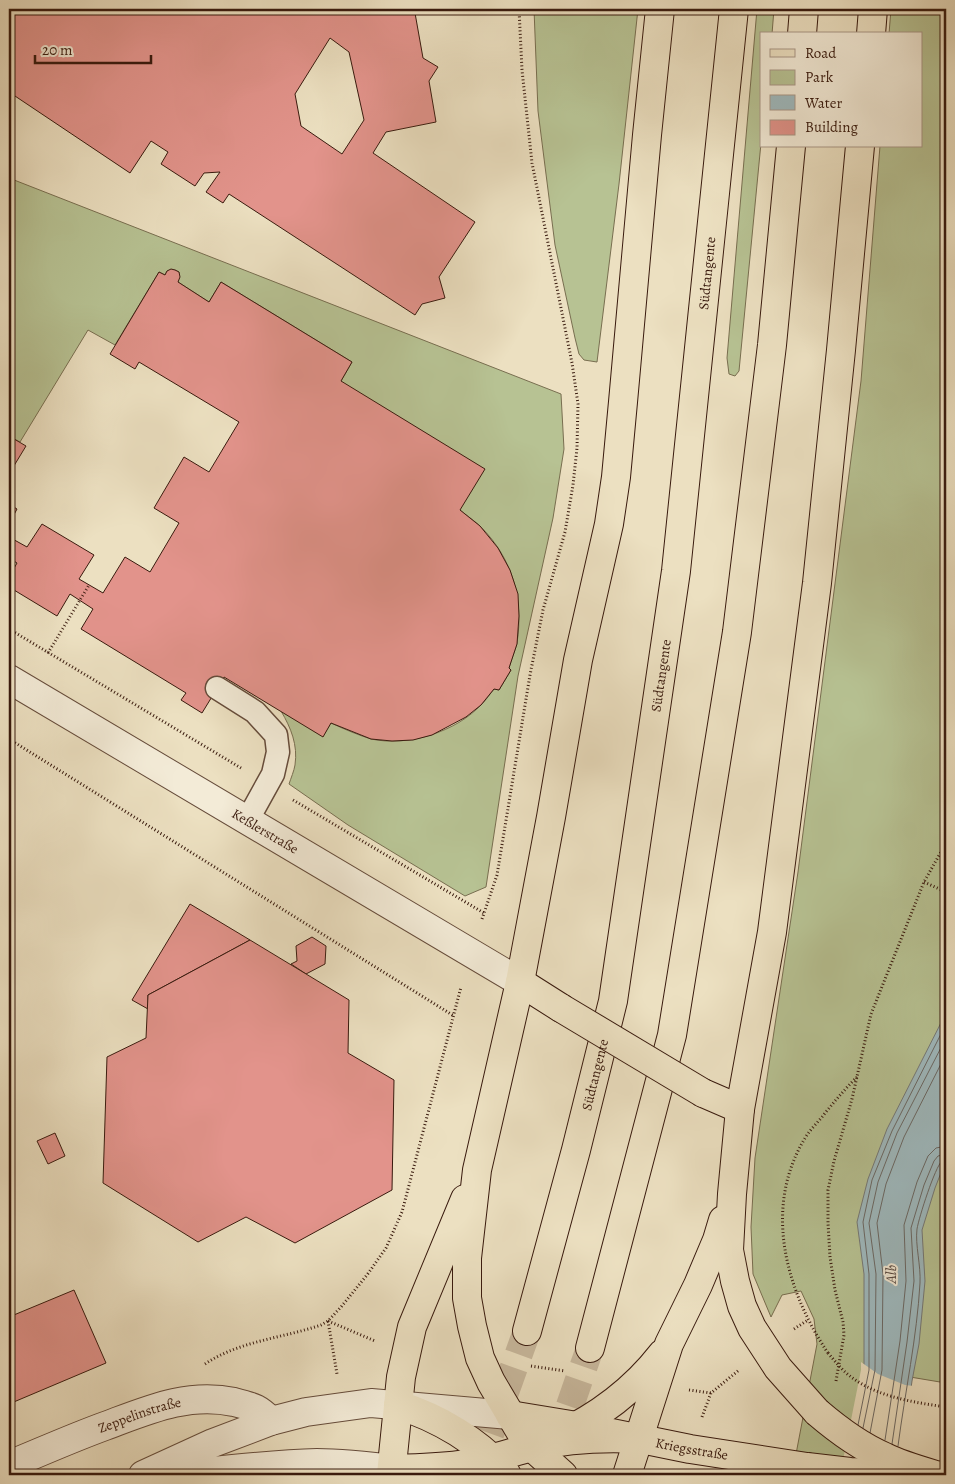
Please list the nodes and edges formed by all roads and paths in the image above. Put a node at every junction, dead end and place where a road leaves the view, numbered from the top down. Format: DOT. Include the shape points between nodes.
graph roads {
  1 [pos="519,9"];
  2 [pos="660,9"];
  3 [pos="734,9"];
  4 [pos="804,9"];
  5 [pos="873,9"];
  6 [pos="802,32"];
  7 [pos="871,32"];
  8 [pos="791,148"];
  9 [pos="860,148"];
  10 [pos="14,540"];
  11 [pos="9,550"];
  12 [pos="89,585"];
  13 [pos="48,653"];
  14 [pos="9,679"];
  15 [pos="217,688"];
  16 [pos="9,738"];
  17 [pos="246,821"];
  18 [pos="946,843"];
  19 [pos="924,882"];
  20 [pos="946,892"];
  21 [pos="470,952"];
  22 [pos="520,982"];
  23 [pos="454,1016"];
  24 [pos="857,1076"];
  25 [pos="740,1109"];
  26 [pos="477,1170"];
  27 [pos="732,1194"];
  28 [pos="328,1321"];
  29 [pos="527,1331"];
  30 [pos="379,1343"];
  31 [pos="669,1344"];
  32 [pos="590,1348"];
  33 [pos="836,1382"];
  34 [pos="189,1400"];
  35 [pos="398,1405"];
  36 [pos="946,1407"];
  37 [pos="510,1415"];
  38 [pos="272,1421"];
  39 [pos="577,1426"];
  40 [pos="639,1439"];
  41 [pos="532,1447"];
  42 [pos="9,1465"];
  43 [pos="499,1467"];
  44 [pos="258,1471"];
  45 [pos="391,1472"];
  46 [pos="143,1475"];
  47 [pos="176,1475"];
  48 [pos="442,1475"];
  49 [pos="462,1475"];
  50 [pos="562,1475"];
  51 [pos="627,1475"];
  52 [pos="904,1475"];
  53 [pos="936,1475"];
  1 -- 21 [label="path" via="532,163 572,363 578,404 577,448 565,532 543,610 530,674 497,875"];
  2 -- 22 [label="main road" via="610,524 578,660"];
  3 -- 29 [label="main road, Südtangente" via="676,571 613,1002"];
  4 -- 6 [label="main road"];
  5 -- 7 [label="main road"];
  8 -- 32 [label="main road" via="772,345 737,632 672,1035"];
  9 -- 25 [label="main road" via="816,583 772,932"];
  10 -- 11 [label="path"];
  12 -- 13 [label="path"];
  14 -- 17 [label="street, Keßlerstraße"];
  15 -- 17 [label="lane" via="255,712 276,735 278,752 273,774"];
  16 -- 23 [label="path"];
  17 -- 21 [label="street, Keßlerstraße"];
  18 -- 19 [label="path"];
  19 -- 20 [label="path"];
  19 -- 24 [label="path" via="871,1014"];
  21 -- 22 [label="street, Keßlerstraße"];
  21 -- 23 [label="path"];
  22 -- 25 [label="main road, bridge" via="702,1093"];
  22 -- 26 [label="main road"];
  23 -- 28 [label="path" via="402,1212 386,1248"];
  24 -- 33 [label="path" via="828,1190 830,1257 844,1335"];
  24 -- 36 [label="path, bridge" via="807,1135 790,1169 783,1196 782,1222 784,1246 795,1289 808,1320 828,1353 856,1380 892,1396"];
  25 -- 27 [label="main road"];
  26 -- 35 [label="main road" via="412,1327"];
  26 -- 37 [label="main road" via="467,1258 467,1298 480,1358"];
  27 -- 31 [label="main road" via="709,1258"];
  27 -- 53 [label="main road, bridge" via="729,1250 734,1281 752,1328 778,1368 817,1412 839,1431 870,1450"];
  28 -- 30 [label="path"];
  28 -- 34 [label="path" via="216,1357 194,1376"];
  31 -- 39 [label="main road" via="636,1382 596,1415"];
  31 -- 40 [label="main road"];
  34 -- 38 [label="street, Zeppelinstraße" via="210,1398 244,1404"];
  34 -- 42 [label="street, Zeppelinstraße" via="142,1412"];
  35 -- 37 [label="street"];
  35 -- 38 [label="street" via="343,1406"];
  35 -- 43 [label="main road" via="418,1411 460,1434"];
  35 -- 45 [label="main road"];
  37 -- 39 [label="main road, Kriegsstraße"];
  37 -- 41 [label="main road"];
  38 -- 46 [label="street"];
  39 -- 40 [label="main road, Kriegsstraße"];
  39 -- 41 [label="main road"];
  40 -- 41 [label="main road" via="603,1437"];
  40 -- 51 [label="main road"];
  40 -- 52 [label="main road, Kriegsstraße, bridge" via="807,1467"];
  41 -- 43 [label="main road"];
  41 -- 50 [label="main road"];
  43 -- 45 [label="main road" via="464,1465"];
  43 -- 49 [label="main road"];
  44 -- 45 [label="street" via="342,1464"];
  44 -- 47 [label="street"];
  45 -- 48 [label="street"];
}
